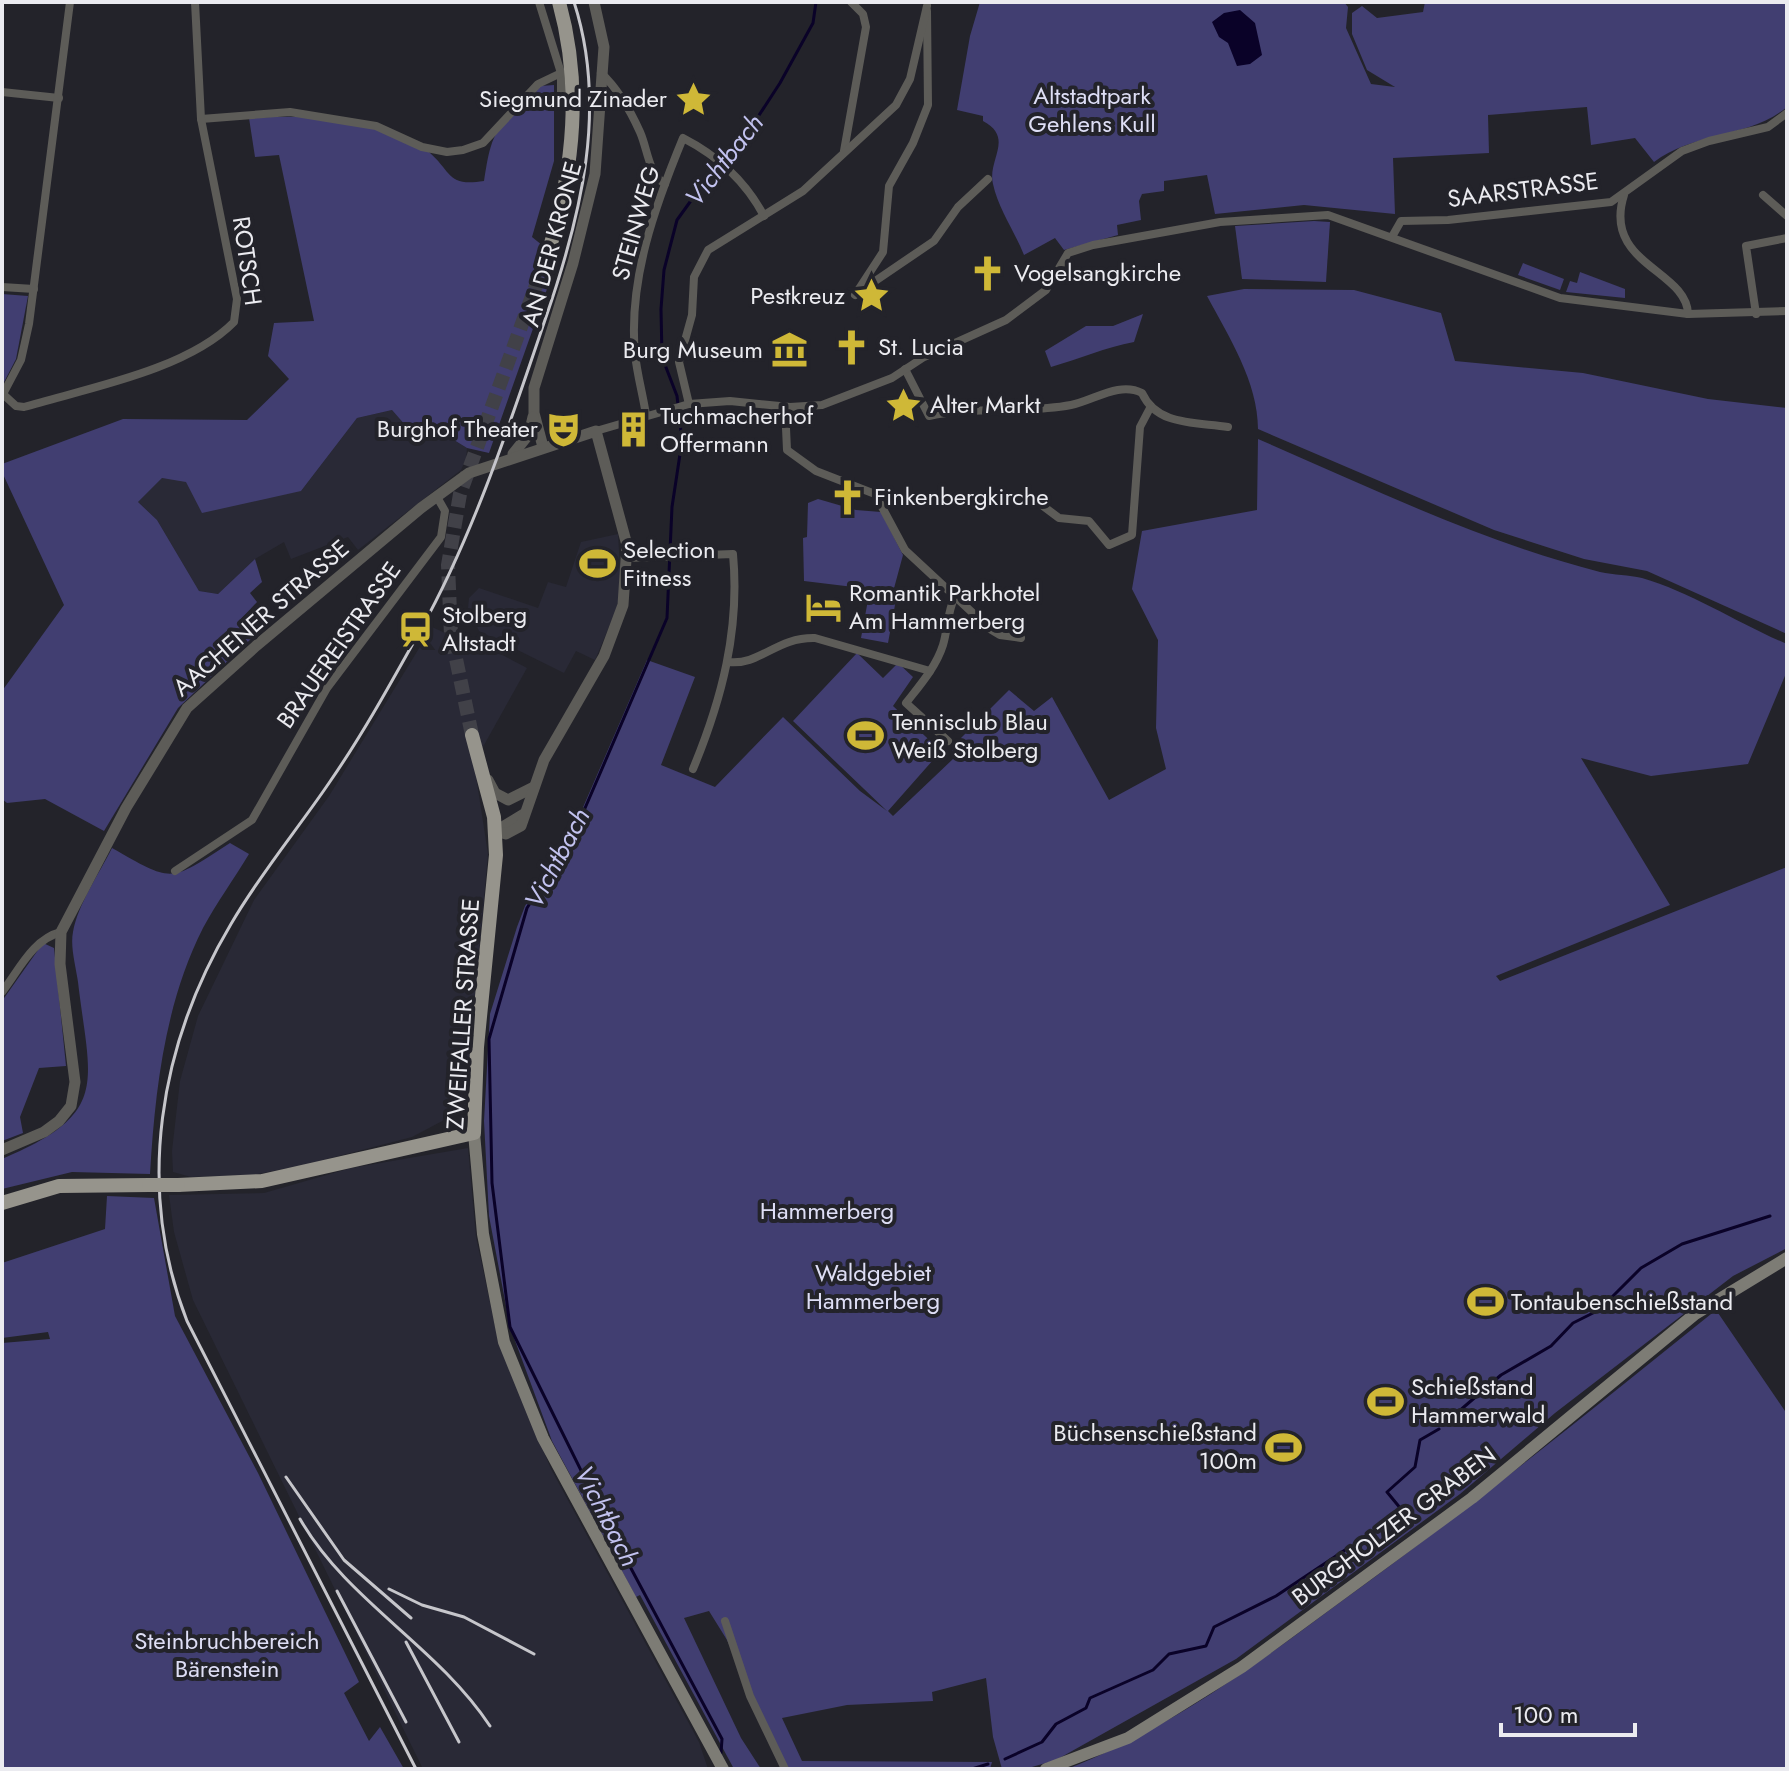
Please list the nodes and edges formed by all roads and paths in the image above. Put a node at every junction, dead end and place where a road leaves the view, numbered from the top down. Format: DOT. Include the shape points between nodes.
graph roads {
  1 [pos="70,2"];
  2 [pos="195,2"];
  3 [pos="539,2"];
  4 [pos="559,2"];
  5 [pos="594,2"];
  6 [pos="851,2"];
  7 [pos="928,4"];
  8 [pos="561,73"];
  9 [pos="601,73"];
  10 [pos="2,92"];
  11 [pos="561,93"];
  12 [pos="59,98"];
  13 [pos="1787,113"];
  14 [pos="201,119"];
  15 [pos="844,151"];
  16 [pos="988,179"];
  17 [pos="665,184"];
  18 [pos="1624,194"];
  19 [pos="1763,195"];
  20 [pos="764,216"];
  21 [pos="1787,216"];
  22 [pos="1393,235"];
  23 [pos="1787,238"];
  24 [pos="550,247"];
  25 [pos="2,287"];
  26 [pos="34,289"];
  27 [pos="1787,311"];
  28 [pos="1688,314"];
  29 [pos="1756,314"];
  30 [pos="905,369"];
  31 [pos="3,396"];
  32 [pos="686,405"];
  33 [pos="1150,408"];
  34 [pos="534,413"];
  35 [pos="646,415"];
  36 [pos="1228,427"];
  37 [pos="786,428"];
  38 [pos="596,431"];
  39 [pos="543,447"];
  40 [pos="506,459"];
  41 [pos="437,497"];
  42 [pos="1043,506"];
  43 [pos="627,558"];
  44 [pos="955,596"];
  45 [pos="1021,638"];
  46 [pos="728,662"];
  47 [pos="930,671"];
  48 [pos="472,735"];
  49 [pos="948,741"];
  50 [pos="693,769"];
  51 [pos="483,771"];
  52 [pos="534,787"];
  53 [pos="496,831"];
  54 [pos="175,871"];
  55 [pos="61,932"];
  56 [pos="2,992"];
  57 [pos="474,1133"];
  58 [pos="2,1150"];
  59 [pos="2,1203"];
  60 [pos="1787,1258"];
  61 [pos="725,1621"];
  62 [pos="723,1769"];
  63 [pos="785,1769"];
  64 [pos="1046,1769"];
  1 -- 12 [label="street"];
  2 -- 14 [label="street, ROTSCH"];
  3 -- 8 [label="street"];
  4 -- 24 [label="main road" via="570,54 573,137"];
  5 -- 9 [label="street, AN DER KRONE" via="604,47"];
  6 -- 15 [label="street" via="862,12 866,27"];
  7 -- 15 [label="street" via="903,95"];
  7 -- 16 [label="street" via="928,105 889,186 883,252 855,295 934,241 958,207"];
  8 -- 11 [label="street"];
  8 -- 14 [label="street" via="538,84 483,143 447,152 376,126 290,112"];
  9 -- 17 [label="street" via="640,130 653,171"];
  9 -- 34 [label="street, AN DER KRONE" via="599,148 590,199 534,388"];
  10 -- 12 [label="street"];
  12 -- 26 [label="street"];
  13 -- 18 [label="street, SAARSTRASSE" via="1768,127 1682,151"];
  14 -- 31 [label="street, ROTSCH" via="237,299 234,322 170,362 24,407"];
  15 -- 20 [label="street" via="826,173"];
  17 -- 20 [label="street, STEINWEG" via="683,138 752,192"];
  17 -- 35 [label="street, STEINWEG" via="636,293 635,354"];
  18 -- 22 [label="street, SAARSTRASSE" via="1598,203 1401,221"];
  18 -- 28 [label="street" via="1620,221 1627,242 1685,297"];
  19 -- 21 [label="street"];
  20 -- 32 [label="street" via="708,250 699,263 679,362"];
  22 -- 28 [label="street, AACHENER STRASSE" via="1560,298"];
  22 -- 30 [label="street, AACHENER STRASSE" via="1346,219 1303,214 1220,222 1093,245 1063,257 1046,290 1006,320"];
  23 -- 29 [label="street" via="1746,246"];
  25 -- 26 [label="street"];
  26 -- 31 [label="street" via="21,360"];
  27 -- 29 [label="street, AACHENER STRASSE"];
  28 -- 29 [label="street, AACHENER STRASSE"];
  30 -- 32 [label="street, AACHENER STRASSE" via="822,405"];
  30 -- 33 [label="street" via="929,416 982,408 1049,409 1126,388 1142,393"];
  32 -- 35 [label="street, AACHENER STRASSE"];
  33 -- 36 [label="street" via="1162,417"];
  33 -- 42 [label="street" via="1140,427 1132,535 1109,545 1089,521 1059,518"];
  34 -- 39 [label="street, AN DER KRONE"];
  34 -- 40 [label="street" via="521,448"];
  35 -- 38 [label="street, AACHENER STRASSE"];
  37 -- 44 [label="street" via="787,450 801,461 875,494 905,550"];
  38 -- 39 [label="street, AACHENER STRASSE"];
  38 -- 43 [label="street" via="625,529"];
  39 -- 40 [label="street, AACHENER STRASSE"];
  40 -- 41 [label="street, AACHENER STRASSE" via="469,473"];
  41 -- 54 [label="street, BRAUEREISTRASSE" via="445,511 441,537 327,688 252,820"];
  41 -- 55 [label="street, AACHENER STRASSE" via="187,708 126,808"];
  43 -- 46 [label="street" via="733,554 737,604"];
  43 -- 52 [label="street" via="623,605 604,656 556,737"];
  44 -- 45 [label="street" via="990,629"];
  44 -- 47 [label="street" via="946,615 944,643"];
  46 -- 47 [label="street" via="749,662 779,643 815,638"];
  46 -- 50 [label="street"];
  47 -- 49 [label="street" via="906,703"];
  48 -- 51 [label="main road, ZWEIFALLER STRASSE"];
  51 -- 52 [label="street" via="500,798 513,800"];
  51 -- 53 [label="main road, ZWEIFALLER STRASSE"];
  52 -- 53 [label="street" via="524,814"];
  53 -- 57 [label="main road, ZWEIFALLER STRASSE"];
  55 -- 56 [label="street" via="34,948"];
  55 -- 58 [label="street, AACHENER STRASSE" via="74,1094 59,1121"];
  57 -- 59 [label="main road, bridge" via="242,1185 59,1186"];
  57 -- 62 [label="main road, ZWEIFALLER STRASSE" via="483,1234 504,1342 543,1438"];
  60 -- 64 [label="main road, BURGHOLZER GRABEN" via="1695,1314 1472,1498 1242,1667 1128,1738"];
  61 -- 63 [label="street" via="750,1696"];
}
